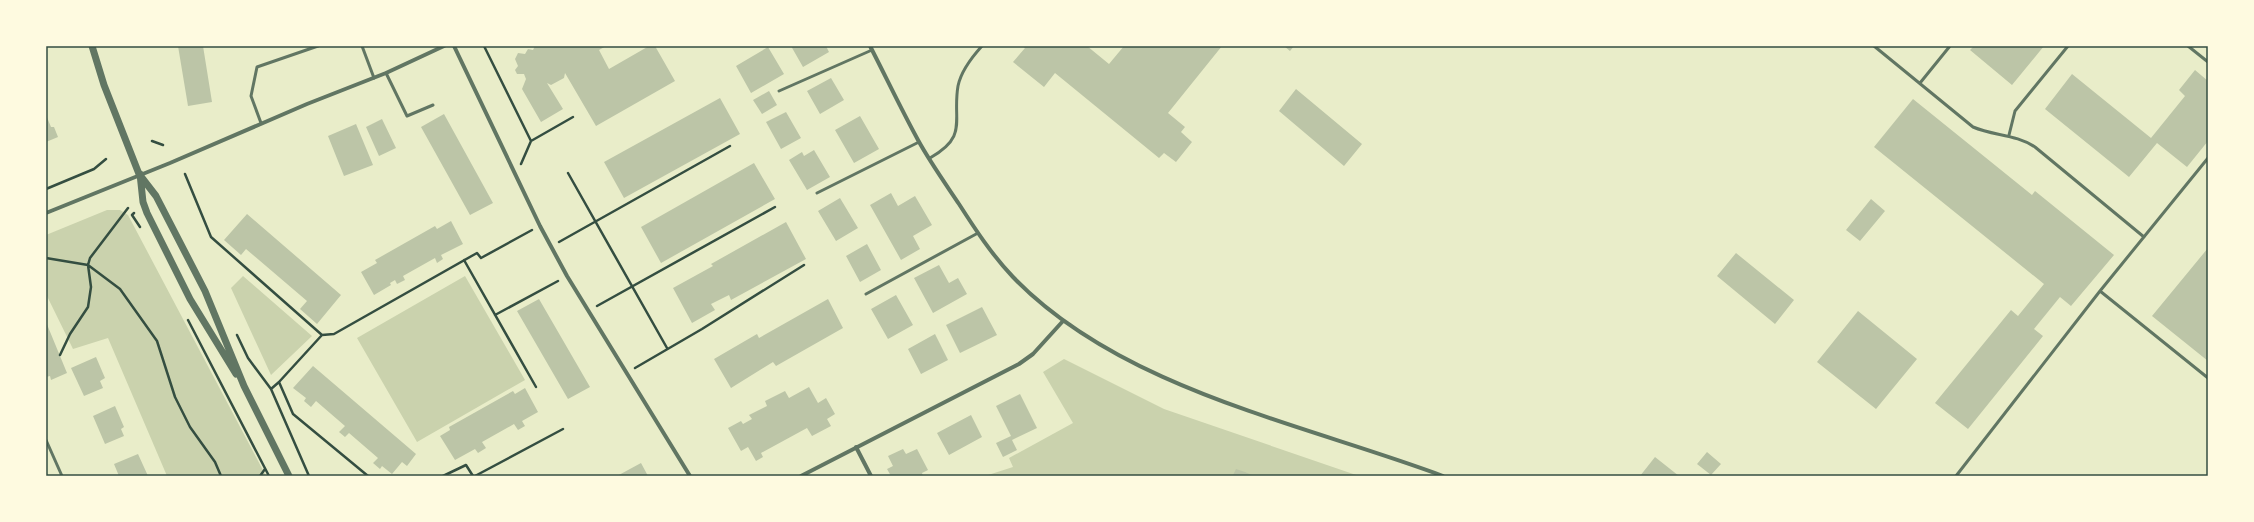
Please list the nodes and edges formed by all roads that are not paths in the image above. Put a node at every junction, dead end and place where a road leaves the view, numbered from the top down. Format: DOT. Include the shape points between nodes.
graph roads {
  1 [pos="92,46"];
  2 [pos="318,46"];
  3 [pos="362,46"];
  4 [pos="444,46"];
  5 [pos="454,46"];
  6 [pos="982,46"];
  7 [pos="1950,46"];
  8 [pos="2068,46"];
  9 [pos="2188,46"];
  10 [pos="1876,47"];
  11 [pos="871,48"];
  12 [pos="2208,62"];
  13 [pos="386,73"];
  14 [pos="374,78"];
  15 [pos="1920,83"];
  16 [pos="779,91"];
  17 [pos="433,105"];
  18 [pos="261,123"];
  19 [pos="2009,135"];
  20 [pos="919,142"];
  21 [pos="930,158"];
  22 [pos="2208,158"];
  23 [pos="2204,162"];
  24 [pos="2208,165"];
  25 [pos="140,174"];
  26 [pos="817,194"];
  27 [pos="46,212"];
  28 [pos="978,233"];
  29 [pos="2144,238"];
  30 [pos="2100,291"];
  31 [pos="866,294"];
  32 [pos="1063,321"];
  33 [pos="2208,378"];
  34 [pos="244,386"];
  35 [pos="46,440"];
  36 [pos="856,446"];
  37 [pos="62,476"];
  38 [pos="289,476"];
  39 [pos="690,476"];
  40 [pos="801,476"];
  41 [pos="871,476"];
  42 [pos="1443,476"];
  43 [pos="1956,476"];
  1 -- 25 [label="street" via="117,119"];
  2 -- 18 [label="lane" via="257,67 251,96"];
  3 -- 14 [label="lane"];
  4 -- 13 [label="street"];
  5 -- 39 [label="street" via="540,226 567,276"];
  6 -- 21 [label="lane" via="972,57 958,85 958,119 953,139 944,150"];
  7 -- 15 [label="lane"];
  8 -- 19 [label="lane" via="2015,111"];
  9 -- 12 [label="lane"];
  10 -- 15 [label="lane"];
  11 -- 16 [label="lane"];
  11 -- 20 [label="street"];
  13 -- 14 [label="street"];
  13 -- 17 [label="lane" via="407,116"];
  14 -- 18 [label="street"];
  15 -- 19 [label="lane" via="1973,127 1987,133"];
  18 -- 25 [label="street"];
  19 -- 29 [label="lane" via="2035,147"];
  20 -- 21 [label="street"];
  20 -- 26 [label="lane"];
  21 -- 28 [label="street"];
  22 -- 23 [label="lane"];
  23 -- 24 [label="lane"];
  23 -- 29 [label="lane"];
  25 -- 27 [label="street"];
  25 -- 34 [label="street" via="156,196 205,291"];
  25 -- 34 [label="street" via="147,213 190,299"];
  28 -- 31 [label="lane"];
  28 -- 32 [label="street" via="1011,275"];
  29 -- 30 [label="lane"];
  30 -- 33 [label="lane"];
  30 -- 43 [label="lane"];
  32 -- 36 [label="street" via="1033,354 1018,364"];
  32 -- 42 [label="street" via="1101,346 1164,378 1260,414"];
  34 -- 38 [label="street"];
  35 -- 37 [label="lane"];
  36 -- 40 [label="street"];
  36 -- 41 [label="street"];
}
